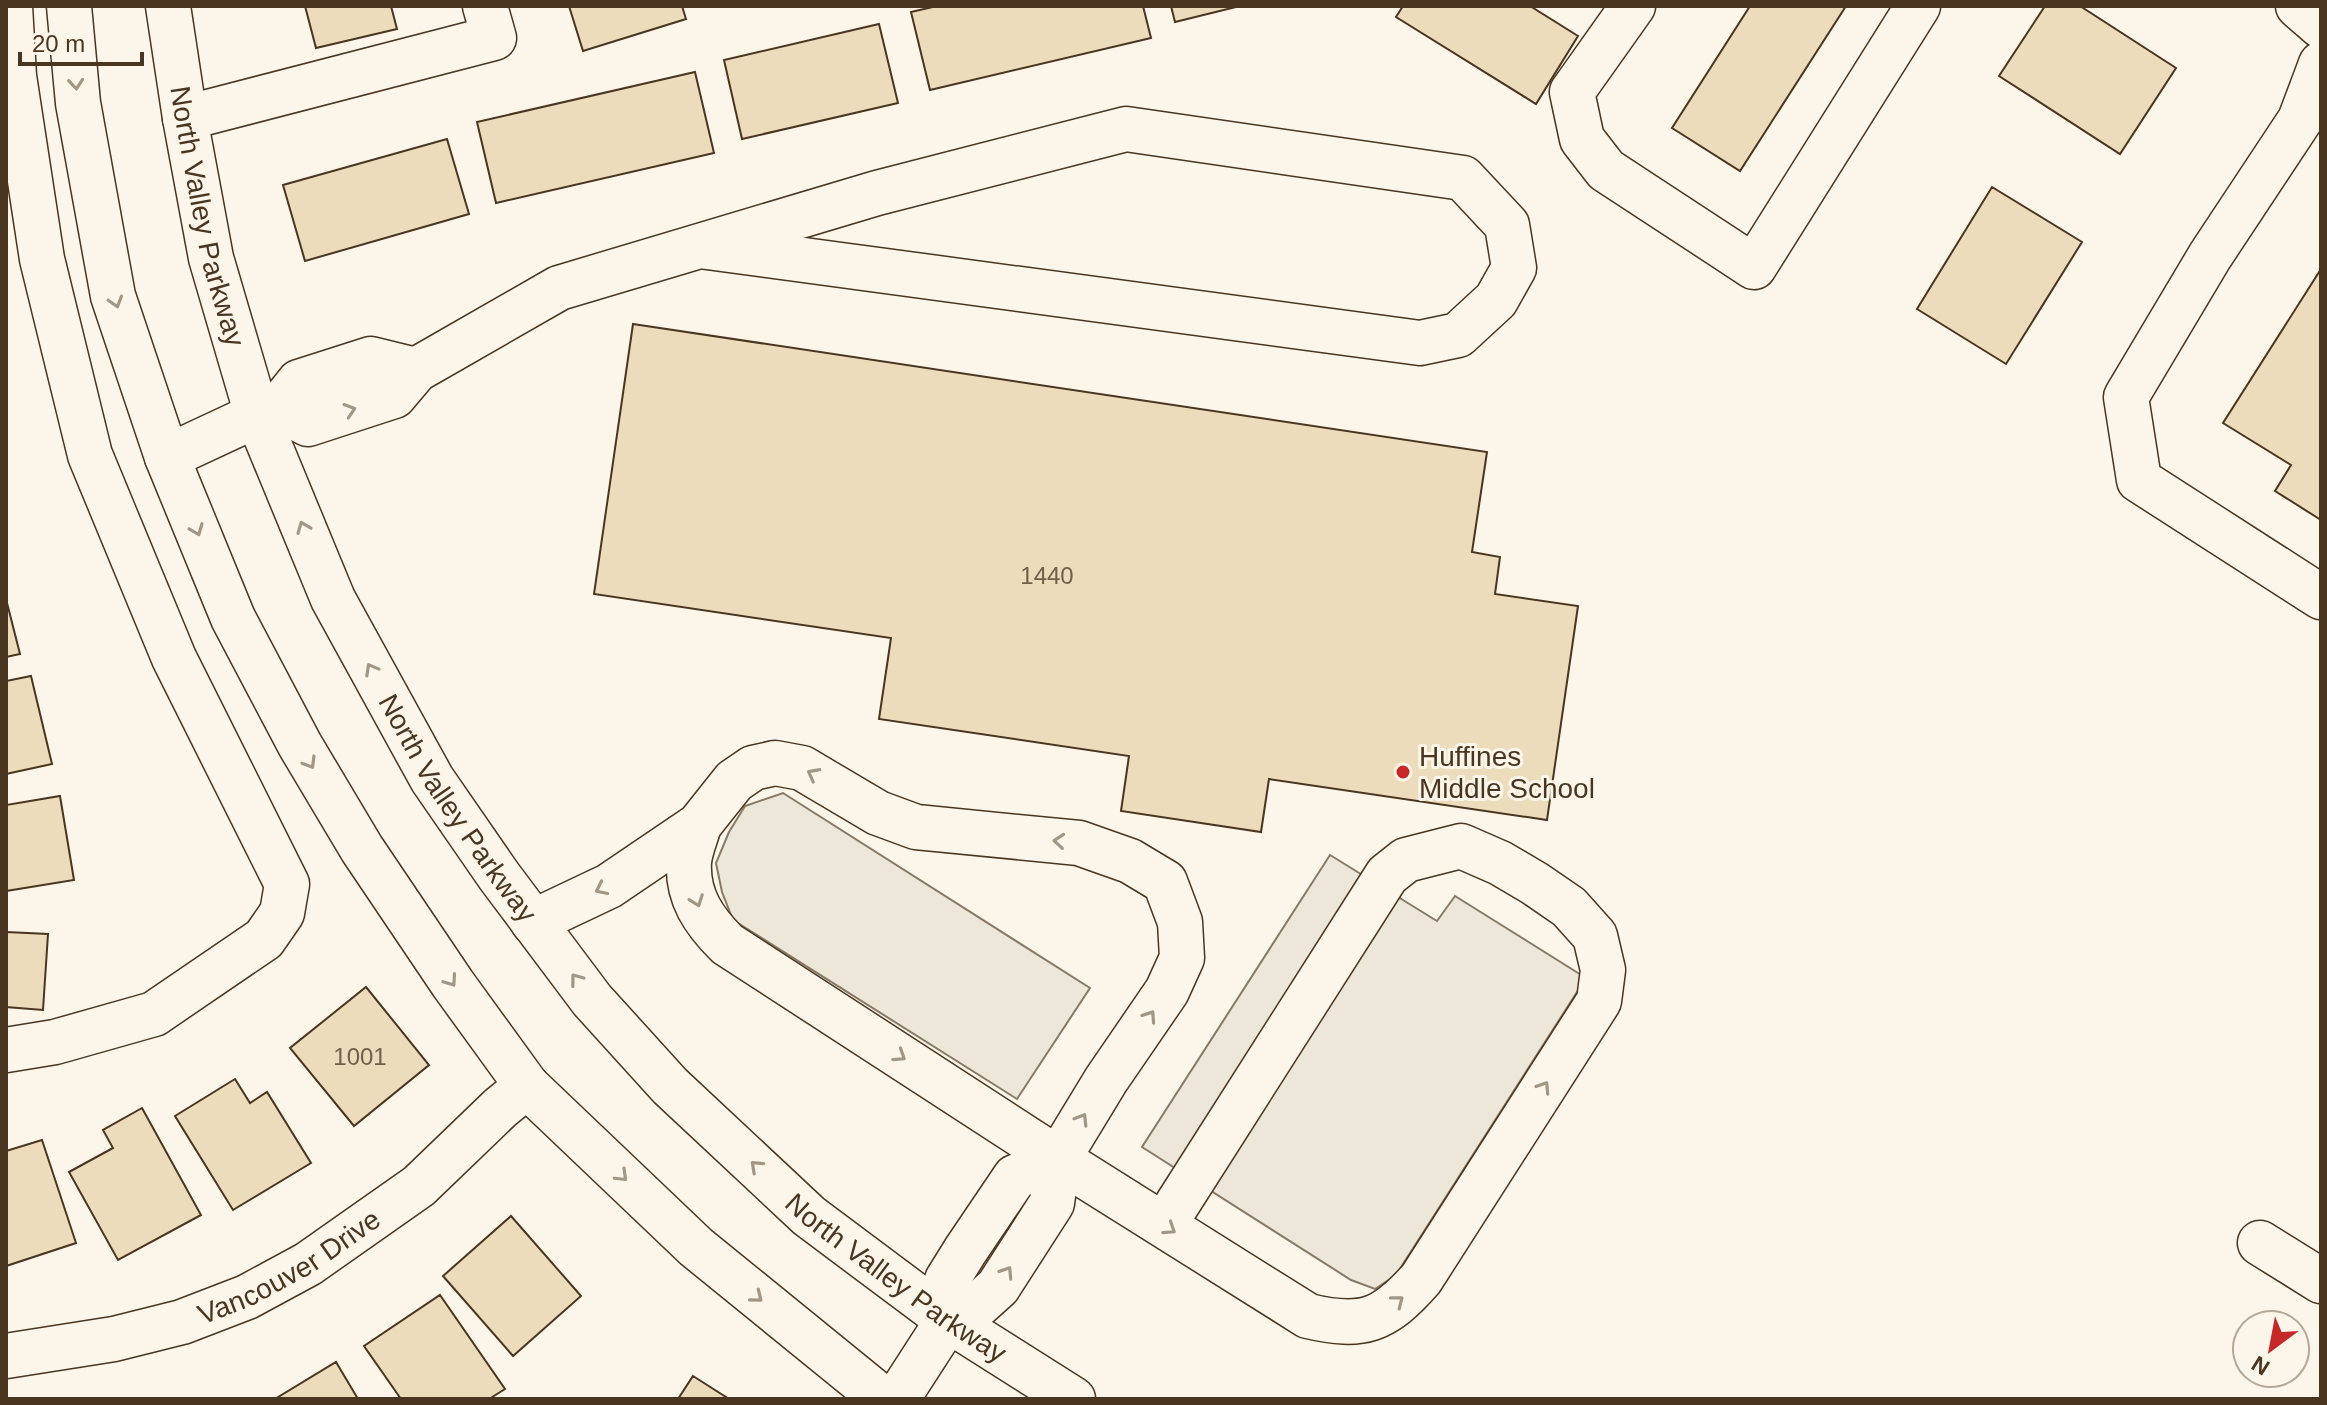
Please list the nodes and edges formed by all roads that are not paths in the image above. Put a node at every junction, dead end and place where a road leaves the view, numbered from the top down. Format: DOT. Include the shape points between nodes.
graph roads {
  1 [pos="10,6"];
  2 [pos="69,6"];
  3 [pos="168,6"];
  4 [pos="485,6"];
  5 [pos="1633,6"];
  6 [pos="1918,6"];
  7 [pos="2298,6"];
  8 [pos="2321,26"];
  9 [pos="2321,64"];
  10 [pos="185,118"];
  11 [pos="700,246"];
  12 [pos="268,412"];
  13 [pos="167,457"];
  14 [pos="2321,597"];
  15 [pos="699,825"];
  16 [pos="533,922"];
  17 [pos="6,1050"];
  18 [pos="527,1086"];
  19 [pos="1058,1159"];
  20 [pos="1164,1225"];
  21 [pos="2260,1243"];
  22 [pos="2321,1281"];
  23 [pos="948,1320"];
  24 [pos="6,1356"];
  25 [pos="883,1399"];
  26 [pos="897,1399"];
  27 [pos="1073,1399"];
  1 -- 17 [label="street" via="14,76 42,259 90,455 174,658 287,884 282,913 264,939 154,1014"];
  2 -- 13 [label="street, one-way" via="78,103 113,296"];
  3 -- 10 [label="street, North Valley Parkway"];
  4 -- 10 [label="street" via="494,38"];
  5 -- 6 [label="street" via="1572,92 1582,139 1606,170 1754,267"];
  7 -- 8 [label="street"];
  9 -- 14 [label="street" via="2300,120 2126,397 2139,480"];
  10 -- 12 [label="street, North Valley Parkway" via="211,258"];
  11 -- 11 [label="street" via="877,193 1126,129 1463,178 1507,225 1514,268 1496,300 1458,335 1420,343"];
  11 -- 12 [label="street" via="559,288 416,370 371,359 299,382"];
  12 -- 13 [label="street"];
  16 -- 12 [label="street, North Valley Parkway, one-way" via="432,779 333,599"];
  13 -- 18 [label="street, one-way" via="233,618 300,745 362,849"];
  15 -- 16 [label="street, one-way" via="609,886"];
  15 -- 19 [label="street, one-way" via="689,861 693,895 706,923 727,944"];
  19 -- 15 [label="street, one-way" via="1167,991 1182,958 1180,922 1165,882 1130,861 1079,843 916,827 878,813 802,768 775,763 753,768 734,781"];
  23 -- 16 [label="street, North Valley Parkway, one-way" via="809,1216 670,1086 592,1000"];
  18 -- 24 [label="street, Vancouver Drive" via="419,1186 308,1264 247,1297 182,1322 114,1339"];
  18 -- 25 [label="street, one-way" via="696,1247"];
  19 -- 20 [label="street"];
  19 -- 23 [label="street" via="1052,1203 998,1287 978,1305"];
  20 -- 20 [label="street, one-way" via="1308,1316 1357,1323 1386,1311 1421,1279 1599,1001 1603,970 1595,936 1569,907 1534,883 1461,846 1406,860 1387,875"];
  21 -- 22 [label="street"];
  23 -- 26 [label="street"];
  23 -- 27 [label="street, North Valley Parkway"];
}
